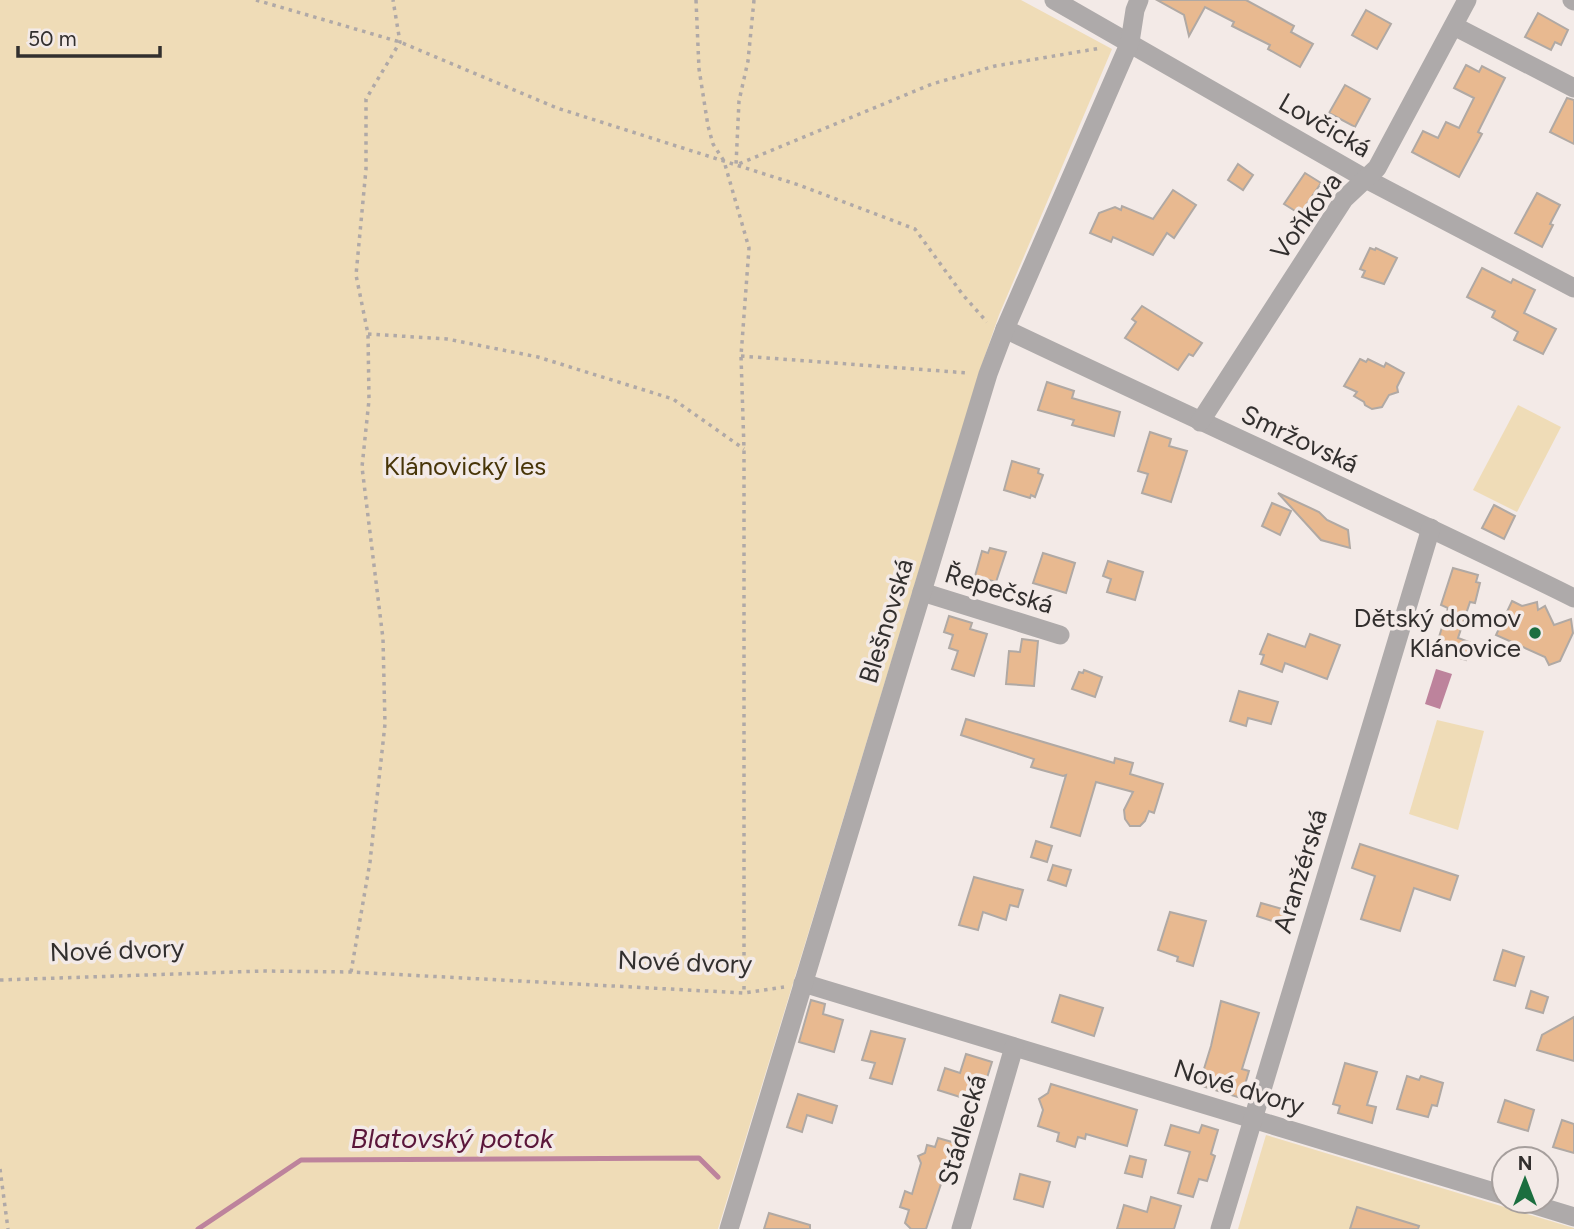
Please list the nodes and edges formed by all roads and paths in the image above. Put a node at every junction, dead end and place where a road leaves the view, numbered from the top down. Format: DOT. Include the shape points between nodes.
graph roads {
  1 [pos="256,0"];
  2 [pos="393,0"];
  3 [pos="696,0"];
  4 [pos="754,0"];
  5 [pos="1054,0"];
  6 [pos="1139,0"];
  7 [pos="1467,0"];
  8 [pos="1454,26"];
  9 [pos="400,42"];
  10 [pos="1130,42"];
  11 [pos="1574,89"];
  12 [pos="724,161"];
  13 [pos="736,165"];
  14 [pos="1366,179"];
  15 [pos="1574,288"];
  16 [pos="1004,328"];
  17 [pos="368,334"];
  18 [pos="741,356"];
  19 [pos="988,374"];
  20 [pos="1200,422"];
  21 [pos="744,449"];
  22 [pos="1431,528"];
  23 [pos="922,592"];
  24 [pos="1574,598"];
  25 [pos="1060,635"];
  26 [pos="351,972"];
  27 [pos="0,980"];
  28 [pos="803,983"];
  29 [pos="744,993"];
  30 [pos="1014,1047"];
  31 [pos="1253,1118"];
  32 [pos="0,1170"];
  33 [pos="1490,1191"];
  34 [pos="8,1229"];
  35 [pos="729,1229"];
  36 [pos="961,1229"];
  37 [pos="1220,1229"];
  1 -- 9 [label="path"];
  2 -- 9 [label="path"];
  3 -- 12 [label="path" via="702,92 713,144"];
  4 -- 13 [label="path" via="748,61 738,101"];
  5 -- 10 [label="street, Lovčická"];
  6 -- 10 [label="street, Blešnovská"];
  7 -- 8 [label="street, Voňkova"];
  8 -- 11 [label="street"];
  8 -- 14 [label="street, Voňkova" via="1377,168"];
  9 -- 12 [label="path" via="557,108"];
  9 -- 17 [label="path" via="366,99 366,169 356,275"];
  10 -- 13 [label="path" via="995,66 932,83"];
  10 -- 14 [label="street, Lovčická"];
  10 -- 16 [label="street, Blešnovská"];
  12 -- 13 [label="path"];
  12 -- 18 [label="path" via="749,248"];
  13 -- 16 [label="path" via="915,229 963,295 991,326"];
  14 -- 15 [label="street, Lovčická"];
  14 -- 20 [label="street, Voňkova" via="1344,199"];
  16 -- 19 [label="street, Blešnovská"];
  16 -- 20 [label="street, Smržovská"];
  17 -- 21 [label="path" via="447,339 538,357 673,399"];
  17 -- 26 [label="path" via="369,400 362,467 383,639 385,724 370,862"];
  18 -- 19 [label="path"];
  18 -- 21 [label="path"];
  19 -- 23 [label="street, Blešnovská"];
  20 -- 22 [label="street, Smržovská"];
  21 -- 29 [label="path"];
  22 -- 24 [label="street, Smržovská"];
  22 -- 31 [label="street, Aranžérská"];
  23 -- 25 [label="street, Řepečská"];
  23 -- 28 [label="street, Blešnovská"];
  26 -- 27 [label="path, Nové dvory"];
  26 -- 29 [label="path, Nové dvory"];
  28 -- 29 [label="path, Nové dvory"];
  28 -- 30 [label="street, Nové dvory"];
  28 -- 35 [label="street, Blešnovská"];
  30 -- 31 [label="street, Nové dvory"];
  30 -- 36 [label="street, Stádlecká"];
  31 -- 33 [label="street, Nové dvory"];
  31 -- 37 [label="street, Aranžérská"];
  32 -- 34 [label="path"];
}
